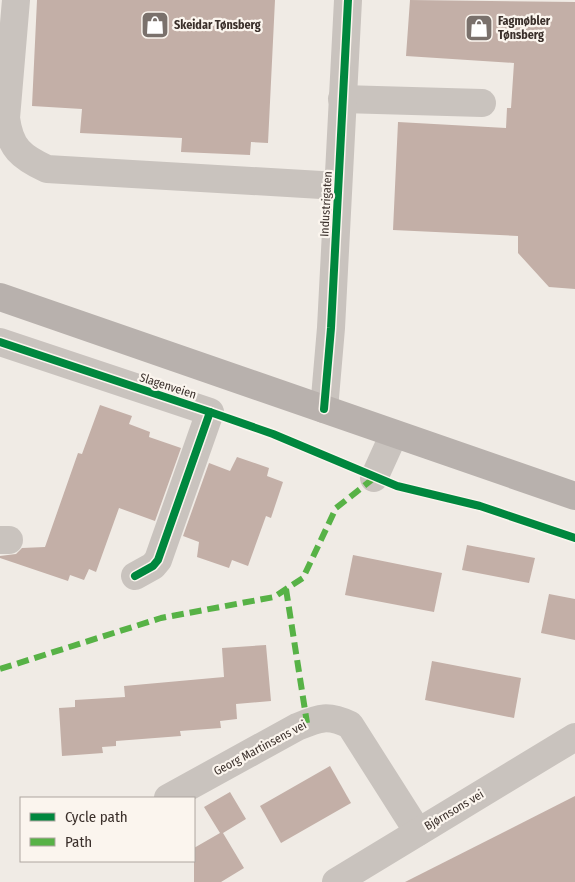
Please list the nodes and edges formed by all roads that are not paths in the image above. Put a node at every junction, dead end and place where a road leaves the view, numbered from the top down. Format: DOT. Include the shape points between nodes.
graph roads {
  1 [pos="16,0"];
  2 [pos="348,0"];
  3 [pos="342,99"];
  4 [pos="482,103"];
  5 [pos="338,186"];
  6 [pos="0,297"];
  7 [pos="0,342"];
  8 [pos="324,409"];
  9 [pos="394,434"];
  10 [pos="374,478"];
  11 [pos="575,496"];
  12 [pos="135,576"];
  13 [pos="574,739"];
  14 [pos="170,797"];
  15 [pos="418,832"];
  16 [pos="336,882"];
  1 -- 5 [label="street" via="6,118 8,133 26,160 46,169"];
  2 -- 3 [label="street, Industrigaten"];
  3 -- 4 [label="street"];
  3 -- 5 [label="street, Industrigaten"];
  5 -- 8 [label="street, Industrigaten"];
  6 -- 8 [label="main road"];
  7 -- 12 [label="street, Slagenveien" via="210,412 158,560"];
  8 -- 9 [label="main road"];
  9 -- 10 [label="street"];
  9 -- 11 [label="main road"];
  13 -- 15 [label="street, Bjørnsons vei"];
  14 -- 15 [label="street, Georg Martinsens vei" via="296,727 318,718 336,718 350,725"];
  15 -- 16 [label="street, Bjørnsons vei"];
}
